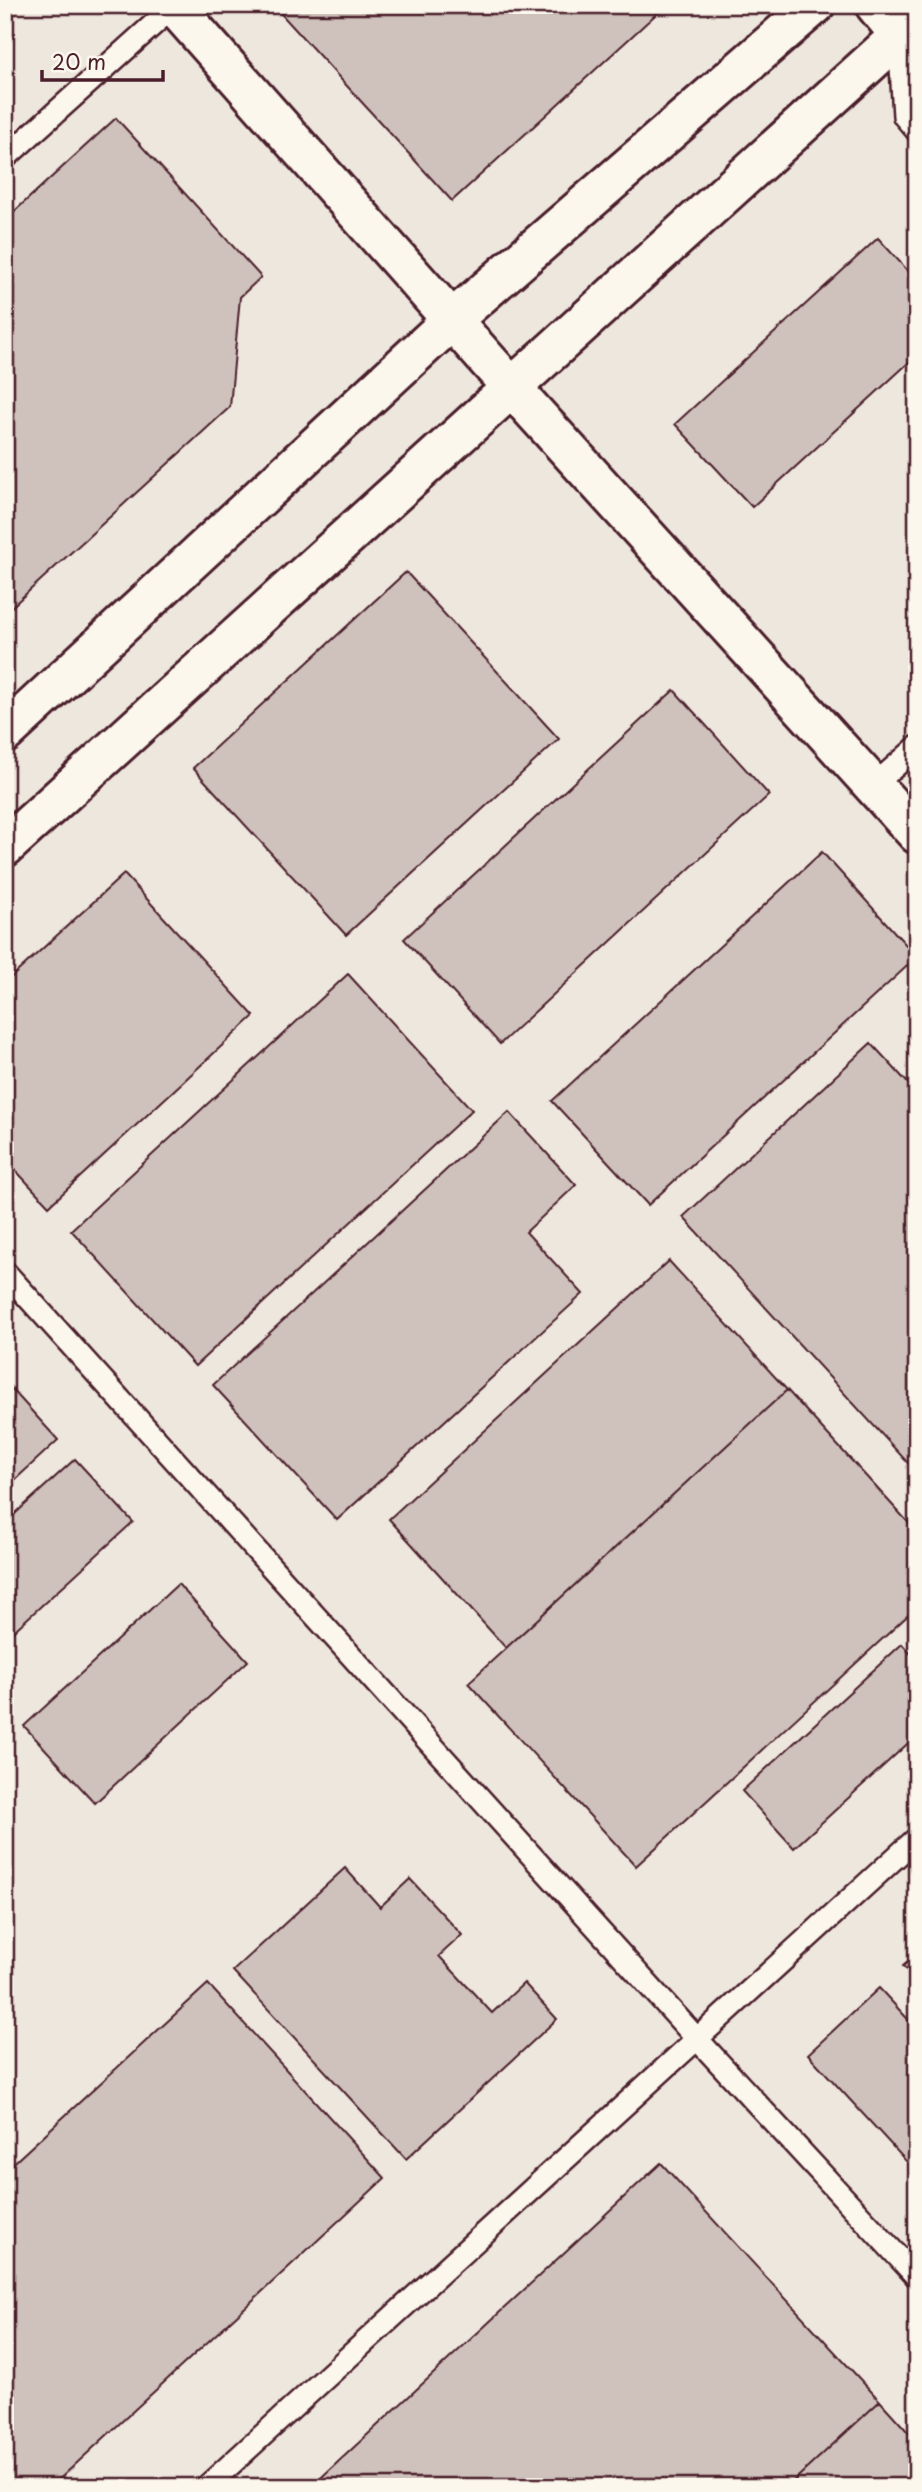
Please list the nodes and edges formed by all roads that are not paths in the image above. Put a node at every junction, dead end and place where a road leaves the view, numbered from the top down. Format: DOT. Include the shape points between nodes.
graph roads {
  1 [pos="815,5"];
  2 [pos="875,5"];
  3 [pos="173,6"];
  4 [pos="908,27"];
  5 [pos="917,131"];
  6 [pos="5,158"];
  7 [pos="453,319"];
  8 [pos="512,388"];
  9 [pos="5,733"];
  10 [pos="917,747"];
  11 [pos="873,786"];
  12 [pos="917,834"];
  13 [pos="5,847"];
  14 [pos="5,1272"];
  15 [pos="917,1838"];
  16 [pos="698,2040"];
  17 [pos="917,2277"];
  18 [pos="205,2487"];
  1 -- 7 [label="street"];
  2 -- 4 [label="street"];
  3 -- 6 [label="lane"];
  3 -- 7 [label="street"];
  4 -- 5 [label="lane" via="904,116"];
  4 -- 8 [label="street"];
  7 -- 8 [label="street"];
  7 -- 9 [label="street"];
  8 -- 11 [label="street"];
  8 -- 13 [label="street"];
  10 -- 11 [label="lane"];
  11 -- 12 [label="street"];
  14 -- 16 [label="lane"];
  15 -- 16 [label="lane"];
  16 -- 17 [label="lane"];
  16 -- 18 [label="lane"];
}
